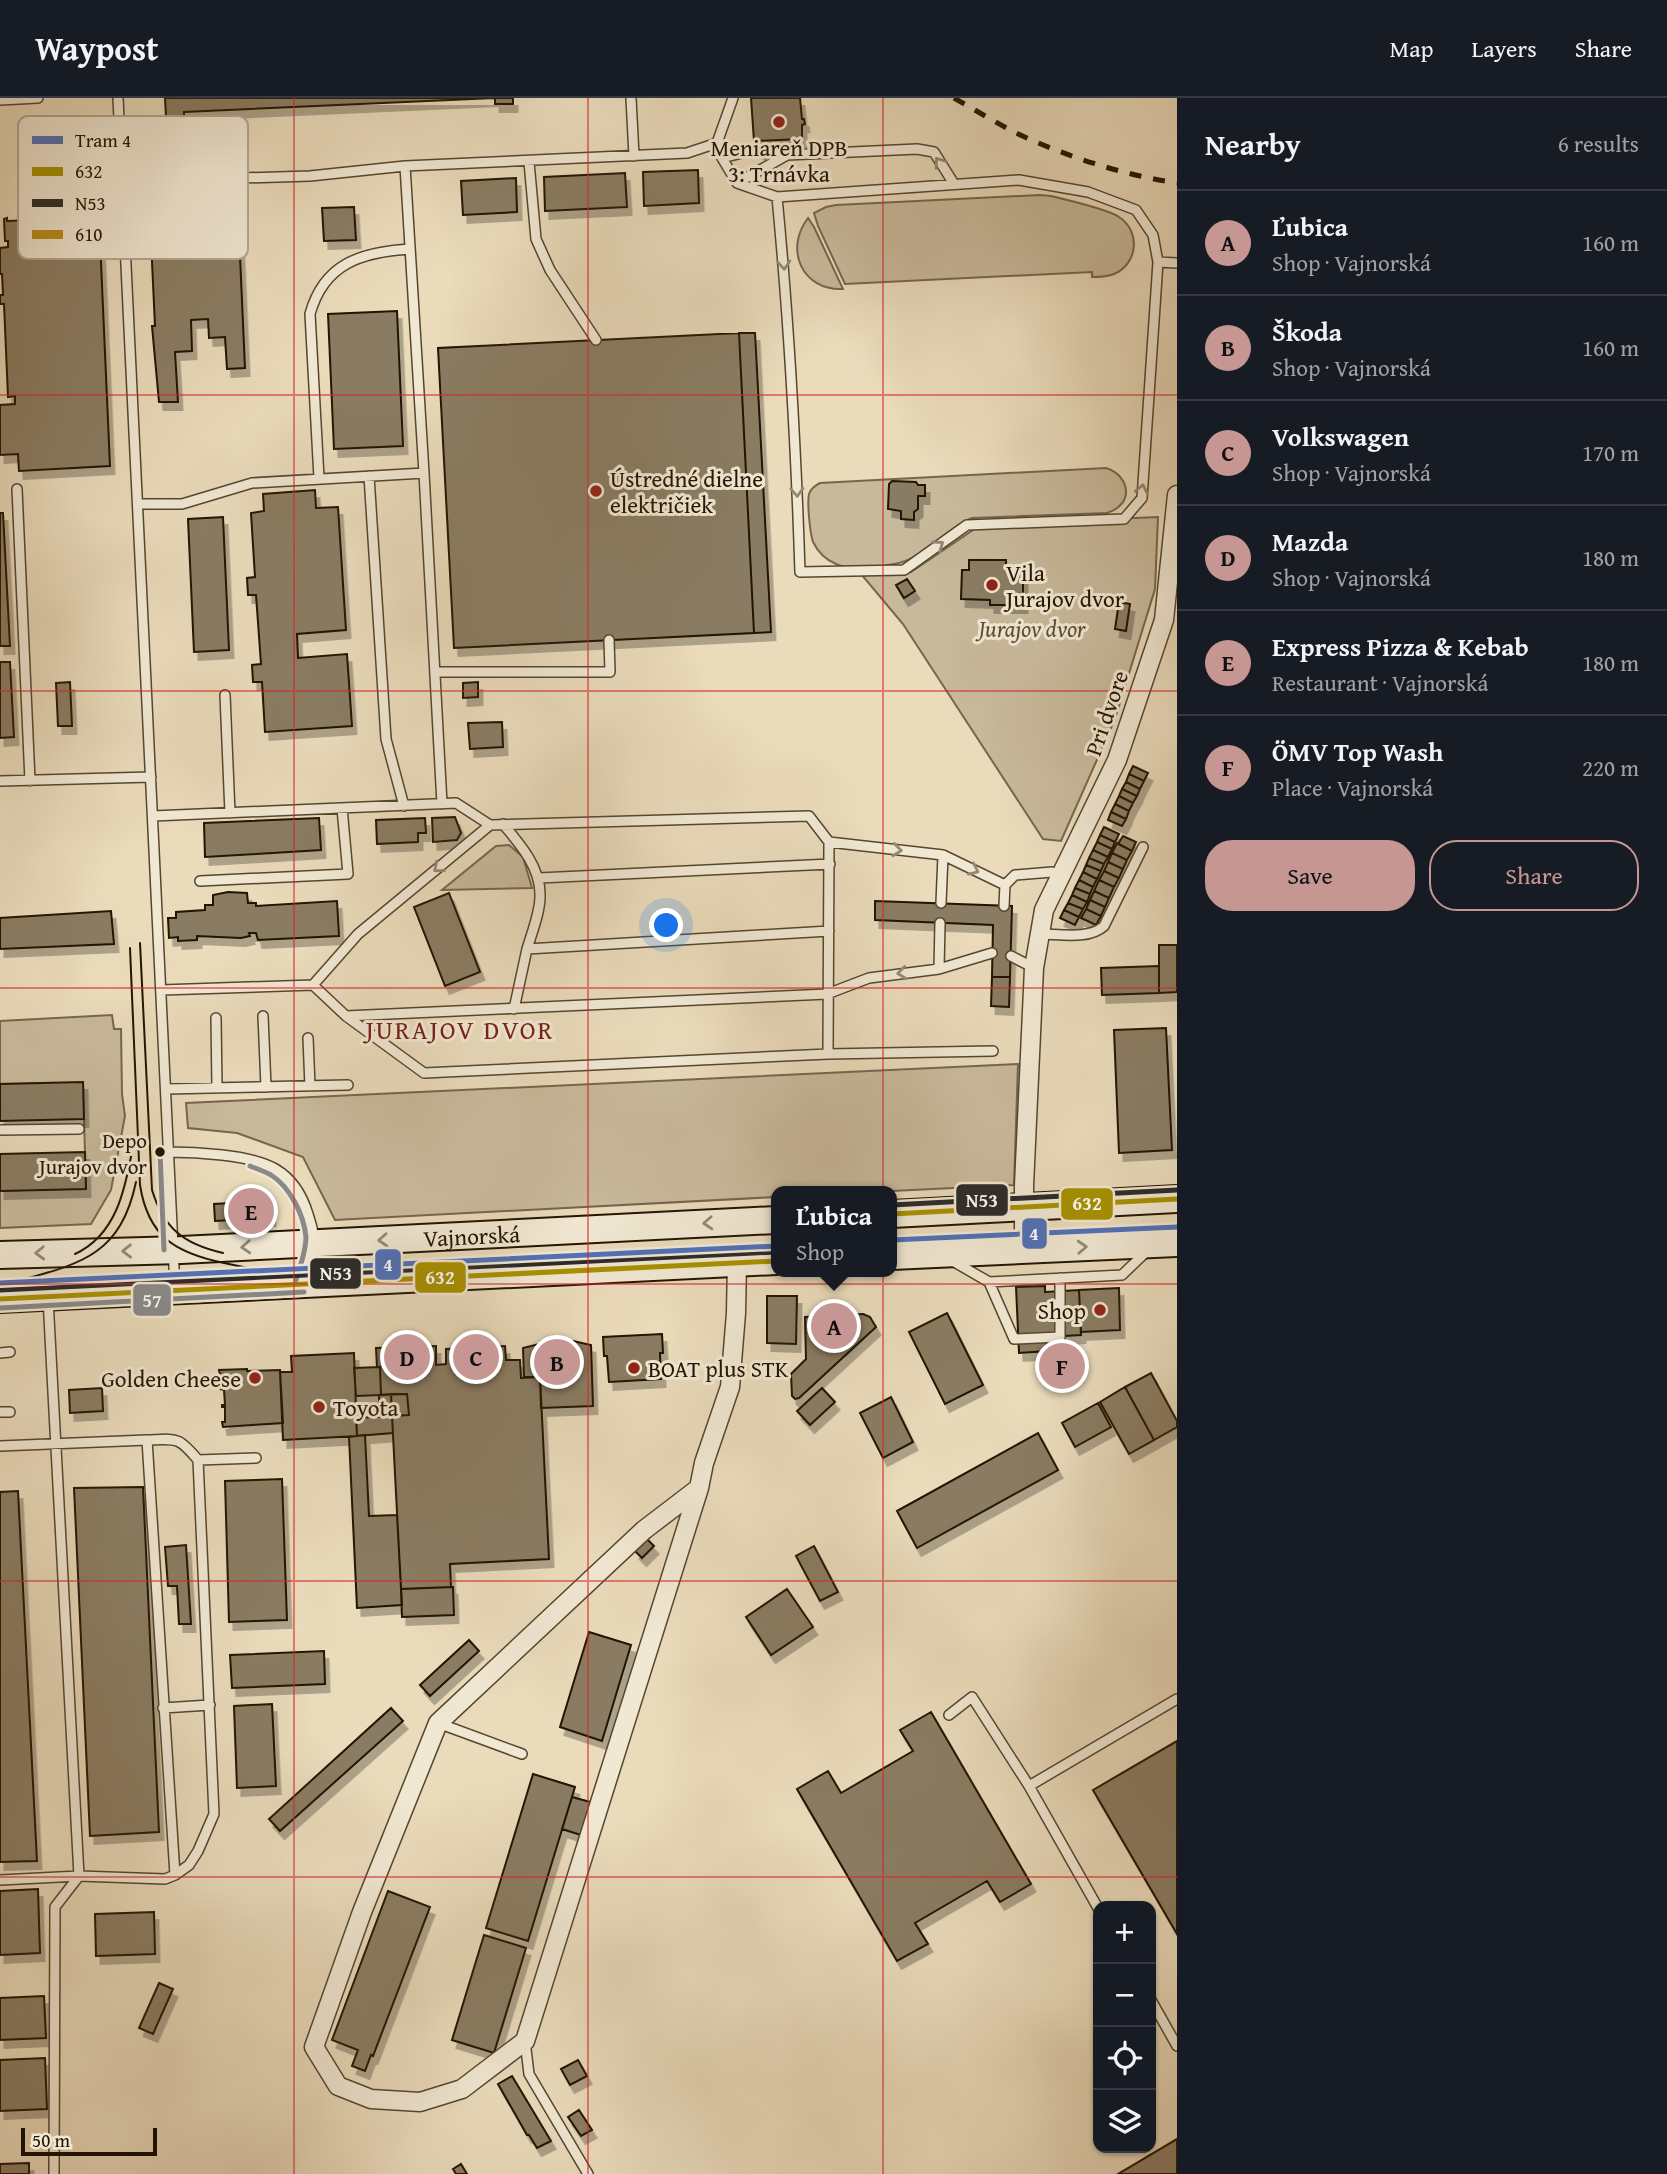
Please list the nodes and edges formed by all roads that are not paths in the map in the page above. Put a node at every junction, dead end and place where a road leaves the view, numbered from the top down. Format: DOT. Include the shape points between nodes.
graph roads {
  1 [pos="38,98"];
  2 [pos="118,98"];
  3 [pos="631,98"];
  4 [pos="733,98"];
  5 [pos="0,100"];
  6 [pos="119,116"];
  7 [pos="717,143"];
  8 [pos="787,155"];
  9 [pos="634,156"];
  10 [pos="722,158"];
  11 [pos="528,162"];
  12 [pos="405,166"];
  13 [pos="248,179"];
  14 [pos="737,183"];
  15 [pos="954,184"];
  16 [pos="777,197"];
  17 [pos="410,249"];
  18 [pos="126,259"];
  19 [pos="1157,261"];
  20 [pos="1177,262"];
  21 [pos="596,340"];
  22 [pos="424,473"];
  23 [pos="369,476"];
  24 [pos="319,478"];
  25 [pos="17,489"];
  26 [pos="1177,495"];
  27 [pos="138,504"];
  28 [pos="609,640"];
  29 [pos="435,672"];
  30 [pos="225,695"];
  31 [pos="151,777"];
  32 [pos="0,781"];
  33 [pos="30,781"];
  34 [pos="442,804"];
  35 [pos="404,806"];
  36 [pos="342,808"];
  37 [pos="230,813"];
  38 [pos="153,816"];
  39 [pos="503,824"];
  40 [pos="490,825"];
  41 [pos="829,842"];
  42 [pos="1143,847"];
  43 [pos="943,855"];
  44 [pos="830,864"];
  45 [pos="1061,875"];
  46 [pos="539,878"];
  47 [pos="200,881"];
  48 [pos="1005,885"];
  49 [pos="941,903"];
  50 [pos="1004,906"];
  51 [pos="940,923"];
  52 [pos="829,931"];
  53 [pos="1040,934"];
  54 [pos="527,949"];
  55 [pos="992,953"];
  56 [pos="1011,956"];
  57 [pos="1034,968"];
  58 [pos="939,969"];
  59 [pos="313,985"];
  60 [pos="161,990"];
  61 [pos="827,994"];
  62 [pos="514,1009"];
  63 [pos="263,1016"];
  64 [pos="346,1016"];
  65 [pos="215,1018"];
  66 [pos="309,1038"];
  67 [pos="993,1051"];
  68 [pos="828,1054"];
  69 [pos="348,1085"];
  70 [pos="310,1086"];
  71 [pos="266,1087"];
  72 [pos="217,1088"];
  73 [pos="166,1089"];
  74 [pos="79,1129"];
  75 [pos="0,1130"];
  76 [pos="169,1152"];
  77 [pos="1177,1199"];
  78 [pos="1024,1207"];
  79 [pos="897,1214"];
  80 [pos="771,1220"];
  81 [pos="314,1243"];
  82 [pos="1166,1243"];
  83 [pos="1024,1250"];
  84 [pos="173,1251"];
  85 [pos="941,1254"];
  86 [pos="0,1255"];
  87 [pos="897,1256"];
  88 [pos="771,1261"];
  89 [pos="737,1263"];
  90 [pos="1060,1279"];
  91 [pos="989,1282"];
  92 [pos="304,1283"];
  93 [pos="175,1290"];
  94 [pos="48,1296"];
  95 [pos="0,1299"];
  96 [pos="147,1440"];
  97 [pos="56,1443"];
  98 [pos="0,1446"];
  99 [pos="256,1458"];
  100 [pos="198,1460"];
  101 [pos="699,1488"];
  102 [pos="1177,1699"];
  103 [pos="210,1705"];
  104 [pos="163,1708"];
  105 [pos="949,1715"];
  106 [pos="438,1723"];
  107 [pos="522,1755"];
  108 [pos="1029,1786"];
  109 [pos="175,1875"];
  110 [pos="79,1876"];
  111 [pos="0,1880"];
  112 [pos="1094,1901"];
  113 [pos="1156,2009"];
  114 [pos="524,2041"];
  115 [pos="1177,2046"];
  116 [pos="54,2174"];
  117 [pos="588,2174"];
  1 -- 5 [label="lane"];
  2 -- 6 [label="lane"];
  3 -- 9 [label="lane"];
  4 -- 7 [label="lane"];
  7 -- 9 [label="lane" via="687,153"];
  7 -- 10 [label="lane"];
  8 -- 10 [label="lane" via="746,152"];
  8 -- 14 [label="lane"];
  15 -- 8 [label="lane, one-way" via="934,152 917,149"];
  9 -- 11 [label="lane"];
  10 -- 14 [label="lane"];
  11 -- 12 [label="lane"];
  11 -- 21 [label="lane" via="536,239 550,270"];
  12 -- 13 [label="lane"];
  12 -- 17 [label="lane"];
  14 -- 16 [label="lane"];
  15 -- 16 [label="lane"];
  15 -- 19 [label="lane" via="1019,180 1088,192 1136,210 1153,235"];
  16 -- 19 [label="lane, one-way" via="800,572 904,570 967,525 1124,519 1142,498"];
  17 -- 22 [label="lane"];
  17 -- 24 [label="lane" via="376,252 349,262 319,289 313,303"];
  18 -- 27 [label="lane"];
  19 -- 20 [label="lane"];
  22 -- 23 [label="lane"];
  22 -- 29 [label="lane"];
  23 -- 24 [label="lane"];
  23 -- 35 [label="lane" via="386,740"];
  24 -- 27 [label="lane" via="252,483 182,503"];
  25 -- 33 [label="lane"];
  26 -- 45 [label="street, Pri dvore" via="1164,620 1117,760"];
  27 -- 31 [label="lane"];
  28 -- 29 [label="lane" via="610,671"];
  29 -- 34 [label="lane"];
  30 -- 37 [label="lane"];
  31 -- 33 [label="lane"];
  31 -- 38 [label="lane"];
  32 -- 33 [label="lane"];
  34 -- 35 [label="lane"];
  34 -- 40 [label="lane" via="456,803"];
  35 -- 36 [label="lane"];
  36 -- 37 [label="lane"];
  36 -- 47 [label="lane" via="348,874"];
  37 -- 38 [label="lane"];
  38 -- 60 [label="lane"];
  39 -- 40 [label="lane"];
  39 -- 41 [label="lane" via="809,816"];
  39 -- 46 [label="lane"];
  40 -- 59 [label="lane, one-way" via="358,934"];
  41 -- 43 [label="lane, one-way"];
  41 -- 44 [label="lane"];
  42 -- 53 [label="lane" via="1100,930"];
  43 -- 48 [label="lane, one-way"];
  43 -- 49 [label="lane"];
  44 -- 46 [label="lane"];
  44 -- 52 [label="lane"];
  45 -- 48 [label="lane" via="1015,875"];
  45 -- 53 [label="street, Pri dvore" via="1044,910"];
  46 -- 54 [label="lane" via="540,896"];
  48 -- 50 [label="lane"];
  51 -- 58 [label="lane"];
  52 -- 54 [label="lane"];
  52 -- 61 [label="lane"];
  53 -- 57 [label="street, Pri dvore"];
  54 -- 62 [label="lane"];
  55 -- 58 [label="lane"];
  56 -- 57 [label="lane"];
  57 -- 78 [label="street, Pri dvore"];
  58 -- 61 [label="lane, one-way" via="869,978"];
  59 -- 60 [label="lane"];
  59 -- 64 [label="lane"];
  60 -- 73 [label="lane"];
  61 -- 62 [label="lane"];
  61 -- 68 [label="lane"];
  62 -- 64 [label="lane"];
  63 -- 71 [label="lane"];
  64 -- 68 [label="lane" via="424,1073"];
  65 -- 72 [label="lane"];
  66 -- 70 [label="lane"];
  67 -- 68 [label="lane"];
  69 -- 70 [label="lane"];
  70 -- 71 [label="lane"];
  71 -- 72 [label="lane"];
  72 -- 73 [label="lane"];
  73 -- 76 [label="lane"];
  74 -- 75 [label="lane"];
  76 -- 81 [label="lane" via="253,1158 277,1168 292,1181 304,1202"];
  76 -- 84 [label="lane"];
  77 -- 78 [label="main road"];
  78 -- 79 [label="main road"];
  78 -- 83 [label="street, Pri dvore"];
  80 -- 81 [label="main road, Vajnorská, one-way"];
  81 -- 84 [label="main road, Vajnorská, one-way"];
  81 -- 92 [label="lane"];
  83 -- 82 [label="main road, one-way"];
  82 -- 90 [label="lane" via="1122,1275"];
  83 -- 85 [label="main road"];
  84 -- 86 [label="main road, Vajnorská, one-way"];
  84 -- 93 [label="lane"];
  85 -- 87 [label="main road"];
  85 -- 91 [label="lane"];
  88 -- 89 [label="main road, Vajnorská"];
  89 -- 92 [label="main road, Vajnorská"];
  89 -- 101 [label="street" via="730,1387"];
  90 -- 91 [label="lane"];
  90 -- 91 [label="lane" via="1060,1337 1014,1339"];
  92 -- 93 [label="main road, Vajnorská"];
  93 -- 94 [label="main road, Vajnorská"];
  94 -- 95 [label="main road, Vajnorská"];
  94 -- 97 [label="lane"];
  96 -- 97 [label="lane"];
  96 -- 100 [label="lane" via="176,1440"];
  96 -- 104 [label="lane"];
  97 -- 98 [label="lane"];
  97 -- 110 [label="lane"];
  99 -- 100 [label="lane"];
  100 -- 103 [label="lane"];
  101 -- 106 [label="street" via="644,1530"];
  101 -- 114 [label="street"];
  102 -- 108 [label="lane"];
  103 -- 104 [label="lane"];
  103 -- 109 [label="lane" via="214,1814 198,1851"];
  104 -- 109 [label="lane"];
  105 -- 108 [label="lane" via="972,1697"];
  106 -- 107 [label="lane"];
  106 -- 114 [label="street" via="314,2047 338,2086 371,2099 420,2102 462,2089"];
  108 -- 112 [label="lane"];
  109 -- 110 [label="lane" via="165,1879"];
  110 -- 111 [label="lane"];
  110 -- 116 [label="lane" via="55,1907"];
  113 -- 115 [label="lane"];
  114 -- 117 [label="lane" via="529,2074"];
}
